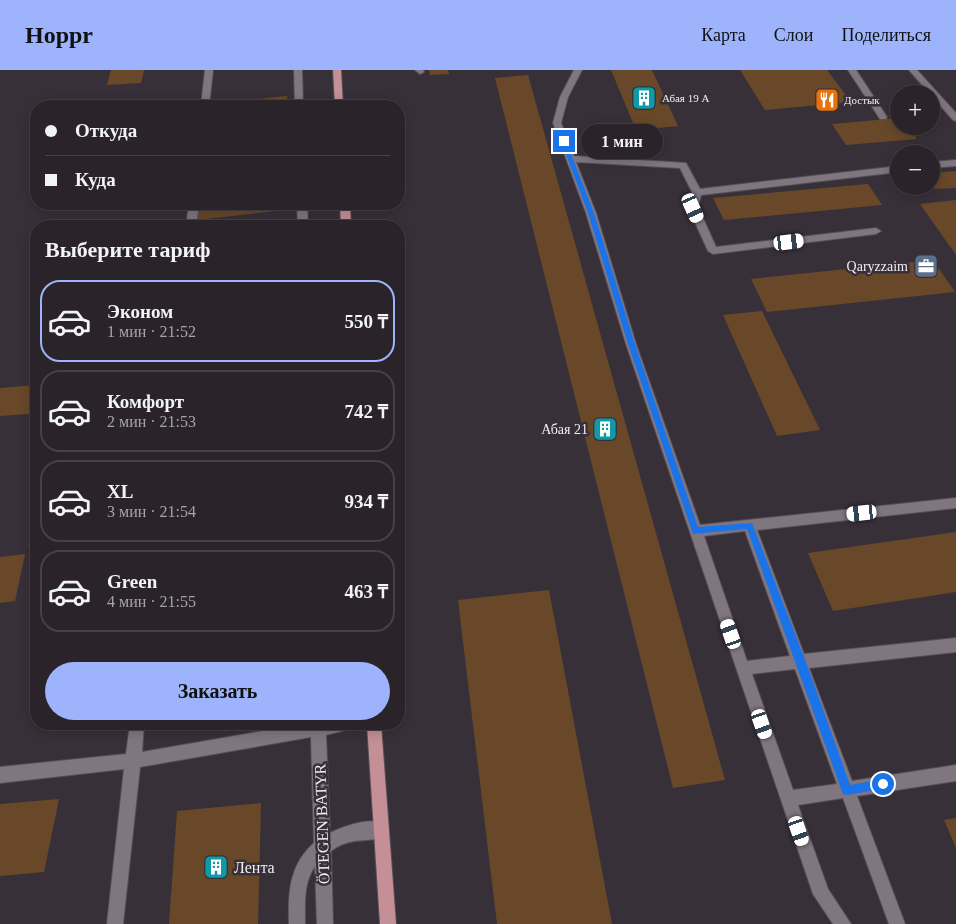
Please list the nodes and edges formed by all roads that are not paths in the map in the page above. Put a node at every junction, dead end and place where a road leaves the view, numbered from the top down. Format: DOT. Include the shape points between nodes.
graph roads {
  1 [pos="209,70"];
  2 [pos="298,70"];
  3 [pos="337,70"];
  4 [pos="578,70"];
  5 [pos="852,70"];
  6 [pos="913,70"];
  7 [pos="206,100"];
  8 [pos="299,100"];
  9 [pos="339,100"];
  10 [pos="883,117"];
  11 [pos="956,118"];
  12 [pos="570,159"];
  13 [pos="956,163"];
  14 [pos="940,165"];
  15 [pos="890,170"];
  16 [pos="697,192"];
  17 [pos="876,231"];
  18 [pos="956,503"];
  19 [pos="750,525"];
  20 [pos="696,531"];
  21 [pos="956,645"];
  22 [pos="802,662"];
  23 [pos="743,668"];
  24 [pos="136,730"];
  25 [pos="310,730"];
  26 [pos="318,730"];
  27 [pos="374,730"];
  28 [pos="132,761"];
  29 [pos="956,773"];
  30 [pos="0,775"];
  31 [pos="847,790"];
  32 [pos="788,800"];
  33 [pos="381,830"];
  34 [pos="115,924"];
  35 [pos="297,924"];
  36 [pos="325,924"];
  37 [pos="388,924"];
  38 [pos="843,924"];
  39 [pos="897,924"];
  1 -- 7 [label="street"];
  2 -- 8 [label="street"];
  3 -- 9 [label="main road"];
  4 -- 12 [label="street" via="564,97 557,123"];
  5 -- 10 [label="street"];
  6 -- 11 [label="street"];
  12 -- 16 [label="street" via="683,165"];
  12 -- 20 [label="street" via="591,213 631,344"];
  13 -- 14 [label="street"];
  15 -- 16 [label="street"];
  16 -- 17 [label="street" via="693,208 713,252"];
  18 -- 19 [label="street"];
  19 -- 20 [label="street"];
  19 -- 22 [label="street"];
  20 -- 23 [label="street"];
  21 -- 22 [label="street"];
  22 -- 23 [label="street"];
  22 -- 31 [label="street"];
  23 -- 32 [label="street"];
  24 -- 28 [label="street"];
  25 -- 28 [label="street"];
  26 -- 36 [label="street, ÖTEGEN BATYR"];
  27 -- 33 [label="main road"];
  28 -- 30 [label="street"];
  28 -- 34 [label="street"];
  29 -- 31 [label="street"];
  31 -- 32 [label="street"];
  31 -- 39 [label="street"];
  32 -- 38 [label="street" via="821,894"];
  33 -- 35 [label="street" via="352,833 319,848 305,866 297,887"];
  33 -- 37 [label="main road"];
}
